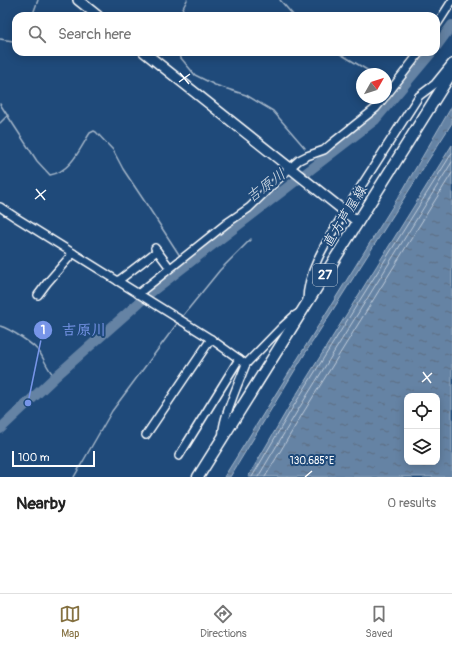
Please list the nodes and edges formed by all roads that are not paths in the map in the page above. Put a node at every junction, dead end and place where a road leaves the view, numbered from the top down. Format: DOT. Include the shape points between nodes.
graph roads {
  1 [pos="78,0"];
  2 [pos="452,1"];
  3 [pos="93,12"];
  4 [pos="440,20"];
  5 [pos="149,56"];
  6 [pos="417,56"];
  7 [pos="452,63"];
  8 [pos="452,72"];
  9 [pos="392,88"];
  10 [pos="379,104"];
  11 [pos="292,170"];
  12 [pos="349,205"];
  13 [pos="0,206"];
  14 [pos="341,218"];
  15 [pos="358,222"];
  16 [pos="73,253"];
  17 [pos="170,268"];
  18 [pos="118,281"];
  19 [pos="138,294"];
  20 [pos="38,295"];
  21 [pos="307,304"];
  22 [pos="301,312"];
  23 [pos="211,339"];
  24 [pos="239,359"];
  25 [pos="246,364"];
  26 [pos="146,435"];
  27 [pos="223,435"];
  28 [pos="179,456"];
  29 [pos="198,477"];
  1 -- 3 [label="street"];
  2 -- 4 [label="street"];
  5 -- 11 [label="street"];
  6 -- 9 [label="street"];
  7 -- 12 [label="street" via="435,84 419,96"];
  8 -- 15 [label="main road, 直方芦屋線 / 27"];
  10 -- 11 [label="street" via="324,150 307,156"];
  11 -- 15 [label="street"];
  11 -- 17 [label="street" via="249,208"];
  13 -- 16 [label="street"];
  14 -- 21 [label="street" via="321,253 308,285"];
  15 -- 21 [label="main road, 直方芦屋線 / 27"];
  16 -- 18 [label="street"];
  16 -- 20 [label="street"];
  17 -- 18 [label="street" via="156,249"];
  17 -- 19 [label="street"];
  18 -- 19 [label="street"];
  19 -- 23 [label="street"];
  21 -- 22 [label="main road, 直方芦屋線 / 27"];
  22 -- 25 [label="street" via="286,323"];
  22 -- 27 [label="main road, 直方芦屋線 / 27"];
  23 -- 24 [label="street"];
  23 -- 26 [label="street"];
  24 -- 25 [label="street"];
  24 -- 28 [label="street"];
  25 -- 27 [label="street" via="225,422"];
  27 -- 29 [label="main road, 直方芦屋線 / 27"];
}
